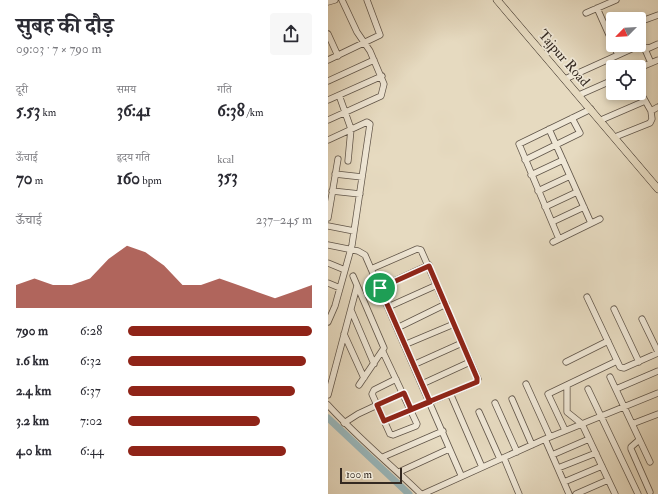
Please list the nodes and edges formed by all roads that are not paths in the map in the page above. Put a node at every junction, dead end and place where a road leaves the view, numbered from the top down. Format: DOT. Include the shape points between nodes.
graph roads {
  1 [pos="335,0"];
  2 [pos="342,0"];
  3 [pos="367,0"];
  4 [pos="497,0"];
  5 [pos="616,0"];
  6 [pos="328,2"];
  7 [pos="596,8"];
  8 [pos="586,13"];
  9 [pos="658,15"];
  10 [pos="646,19"];
  11 [pos="606,25"];
  12 [pos="328,34"];
  13 [pos="366,44"];
  14 [pos="658,44"];
  15 [pos="646,47"];
  16 [pos="617,52"];
  17 [pos="625,52"];
  18 [pos="646,52"];
  19 [pos="618,55"];
  20 [pos="338,56"];
  21 [pos="328,60"];
  22 [pos="374,60"];
  23 [pos="658,60"];
  24 [pos="651,63"];
  25 [pos="646,65"];
  26 [pos="382,76"];
  27 [pos="565,79"];
  28 [pos="328,81"];
  29 [pos="606,83"];
  30 [pos="339,95"];
  31 [pos="579,95"];
  32 [pos="328,100"];
  33 [pos="645,100"];
  34 [pos="658,107"];
  35 [pos="591,109"];
  36 [pos="652,111"];
  37 [pos="345,113"];
  38 [pos="572,118"];
  39 [pos="328,120"];
  40 [pos="601,120"];
  41 [pos="549,129"];
  42 [pos="351,130"];
  43 [pos="615,137"];
  44 [pos="328,140"];
  45 [pos="556,146"];
  46 [pos="338,159"];
  47 [pos="525,160"];
  48 [pos="563,160"];
  49 [pos="348,161"];
  50 [pos="335,174"];
  51 [pos="531,175"];
  52 [pos="570,176"];
  53 [pos="362,177"];
  54 [pos="658,189"];
  55 [pos="332,191"];
  56 [pos="538,191"];
  57 [pos="577,192"];
  58 [pos="360,194"];
  59 [pos="545,207"];
  60 [pos="584,207"];
  61 [pos="328,218"];
  62 [pos="600,219"];
  63 [pos="552,222"];
  64 [pos="591,223"];
  65 [pos="328,226"];
  66 [pos="354,231"];
  67 [pos="328,245"];
  68 [pos="351,249"];
  69 [pos="328,263"];
  70 [pos="429,266"];
  71 [pos="371,269"];
  72 [pos="345,270"];
  73 [pos="353,276"];
  74 [pos="328,283"];
  75 [pos="437,285"];
  76 [pos="357,286"];
  77 [pos="340,288"];
  78 [pos="380,288"];
  79 [pos="588,297"];
  80 [pos="446,304"];
  81 [pos="388,307"];
  82 [pos="614,309"];
  83 [pos="351,310"];
  84 [pos="642,319"];
  85 [pos="328,322"];
  86 [pos="454,324"];
  87 [pos="397,328"];
  88 [pos="344,334"];
  89 [pos="608,341"];
  90 [pos="462,343"];
  91 [pos="404,345"];
  92 [pos="383,352"];
  93 [pos="658,352"];
  94 [pos="617,361"];
  95 [pos="470,362"];
  96 [pos="566,362"];
  97 [pos="639,362"];
  98 [pos="374,364"];
  99 [pos="413,365"];
  100 [pos="658,371"];
  101 [pos="610,377"];
  102 [pos="364,378"];
  103 [pos="396,379"];
  104 [pos="422,384"];
  105 [pos="526,384"];
  106 [pos="567,384"];
  107 [pos="359,385"];
  108 [pos="588,389"];
  109 [pos="616,389"];
  110 [pos="404,393"];
  111 [pos="450,393"];
  112 [pos="658,393"];
  113 [pos="328,395"];
  114 [pos="512,399"];
  115 [pos="430,402"];
  116 [pos="495,403"];
  117 [pos="328,405"];
  118 [pos="377,405"];
  119 [pos="624,408"];
  120 [pos="411,409"];
  121 [pos="479,412"];
  122 [pos="658,414"];
  123 [pos="601,416"];
  124 [pos="384,421"];
  125 [pos="344,423"];
  126 [pos="582,424"];
  127 [pos="632,424"];
  128 [pos="566,430"];
  129 [pos="443,431"];
  130 [pos="547,438"];
  131 [pos="589,439"];
  132 [pos="640,440"];
  133 [pos="532,445"];
  134 [pos="449,449"];
  135 [pos="517,452"];
  136 [pos="596,453"];
  137 [pos="552,455"];
  138 [pos="383,457"];
  139 [pos="502,459"];
  140 [pos="650,462"];
  141 [pos="602,466"];
  142 [pos="482,467"];
  143 [pos="558,468"];
  144 [pos="399,472"];
  145 [pos="461,475"];
  146 [pos="608,480"];
  147 [pos="564,482"];
  148 [pos="650,492"];
  149 [pos="422,494"];
  150 [pos="519,494"];
  151 [pos="570,494"];
  152 [pos="576,494"];
  153 [pos="614,494"];
  154 [pos="638,494"];
  1 -- 6 [label="street"];
  2 -- 13 [label="street" via="357,32"];
  3 -- 13 [label="street" via="380,32 378,37"];
  4 -- 27 [label="main road, Tajpur Road"];
  5 -- 7 [label="street"];
  7 -- 8 [label="street"];
  7 -- 11 [label="street"];
  9 -- 10 [label="street"];
  12 -- 20 [label="street"];
  13 -- 20 [label="street"];
  13 -- 22 [label="street"];
  14 -- 15 [label="street"];
  16 -- 19 [label="street"];
  17 -- 19 [label="street"];
  18 -- 24 [label="street"];
  19 -- 27 [label="street"];
  20 -- 21 [label="street"];
  22 -- 26 [label="street"];
  22 -- 28 [label="street"];
  23 -- 24 [label="street"];
  24 -- 25 [label="street"];
  26 -- 30 [label="street"];
  26 -- 37 [label="street" via="384,84 381,96"];
  27 -- 31 [label="main road, Tajpur Road"];
  29 -- 31 [label="street"];
  30 -- 32 [label="street"];
  30 -- 37 [label="street"];
  31 -- 35 [label="main road, Tajpur Road"];
  33 -- 36 [label="street"];
  33 -- 40 [label="street"];
  34 -- 36 [label="street"];
  35 -- 38 [label="street"];
  35 -- 40 [label="main road, Tajpur Road"];
  36 -- 43 [label="street" via="650,123"];
  37 -- 39 [label="street"];
  37 -- 42 [label="street"];
  38 -- 41 [label="street"];
  38 -- 45 [label="street" via="580,133"];
  40 -- 43 [label="main road, Tajpur Road"];
  41 -- 45 [label="street"];
  41 -- 47 [label="street" via="519,144"];
  42 -- 44 [label="street"];
  42 -- 49 [label="street"];
  42 -- 53 [label="street" via="367,122 370,124"];
  43 -- 54 [label="main road, Tajpur Road"];
  45 -- 47 [label="street"];
  45 -- 48 [label="street"];
  46 -- 50 [label="street"];
  47 -- 51 [label="street"];
  48 -- 51 [label="street"];
  48 -- 52 [label="street"];
  50 -- 53 [label="street"];
  50 -- 55 [label="street"];
  51 -- 56 [label="street"];
  52 -- 56 [label="street"];
  52 -- 57 [label="street"];
  53 -- 58 [label="street"];
  55 -- 58 [label="street"];
  55 -- 61 [label="street"];
  56 -- 59 [label="street"];
  57 -- 59 [label="street"];
  57 -- 60 [label="street"];
  58 -- 66 [label="street"];
  59 -- 63 [label="street"];
  60 -- 63 [label="street"];
  60 -- 64 [label="street"];
  62 -- 64 [label="street"];
  63 -- 64 [label="street" via="556,240"];
  65 -- 66 [label="street"];
  66 -- 68 [label="street"];
  67 -- 68 [label="street"];
  68 -- 71 [label="street" via="363,253"];
  68 -- 72 [label="street"];
  69 -- 72 [label="street"];
  70 -- 71 [label="street" via="419,249"];
  70 -- 75 [label="street"];
  70 -- 78 [label="street"];
  71 -- 78 [label="street"];
  72 -- 77 [label="street"];
  73 -- 76 [label="street"];
  74 -- 77 [label="street"];
  75 -- 80 [label="street"];
  75 -- 81 [label="street"];
  76 -- 83 [label="street"];
  76 -- 92 [label="street" via="383,344"];
  77 -- 85 [label="street"];
  78 -- 81 [label="street"];
  79 -- 89 [label="street"];
  80 -- 86 [label="street"];
  80 -- 87 [label="street"];
  81 -- 87 [label="street"];
  82 -- 97 [label="street"];
  83 -- 88 [label="street"];
  83 -- 98 [label="street"];
  84 -- 93 [label="street"];
  86 -- 90 [label="street"];
  86 -- 91 [label="street"];
  87 -- 91 [label="street"];
  88 -- 102 [label="street"];
  88 -- 113 [label="street"];
  89 -- 94 [label="street"];
  89 -- 96 [label="street"];
  90 -- 95 [label="street"];
  90 -- 99 [label="street"];
  91 -- 99 [label="street"];
  92 -- 98 [label="street"];
  92 -- 103 [label="street"];
  93 -- 97 [label="street"];
  94 -- 97 [label="street" via="624,368"];
  94 -- 106 [label="street"];
  95 -- 104 [label="street"];
  95 -- 111 [label="street" via="478,381"];
  98 -- 102 [label="street"];
  99 -- 104 [label="street"];
  100 -- 109 [label="street"];
  101 -- 109 [label="street"];
  102 -- 107 [label="street"];
  103 -- 110 [label="street"];
  103 -- 118 [label="street" via="372,392"];
  104 -- 115 [label="street"];
  105 -- 130 [label="street"];
  106 -- 126 [label="street" via="567,412"];
  106 -- 128 [label="street" via="550,392 548,396"];
  108 -- 123 [label="street"];
  109 -- 119 [label="street"];
  110 -- 118 [label="street"];
  110 -- 120 [label="street"];
  111 -- 115 [label="street"];
  111 -- 142 [label="street"];
  112 -- 119 [label="street"];
  114 -- 133 [label="street"];
  115 -- 120 [label="street"];
  115 -- 129 [label="street"];
  116 -- 135 [label="street"];
  117 -- 125 [label="street"];
  118 -- 124 [label="street"];
  118 -- 125 [label="street"];
  119 -- 123 [label="street"];
  119 -- 127 [label="street"];
  120 -- 124 [label="street"];
  120 -- 124 [label="street" via="417,422 416,426 393,435"];
  121 -- 139 [label="street"];
  122 -- 127 [label="street"];
  123 -- 126 [label="street"];
  123 -- 154 [label="street"];
  125 -- 138 [label="street"];
  126 -- 128 [label="street"];
  126 -- 131 [label="street"];
  127 -- 132 [label="street"];
  128 -- 130 [label="street"];
  129 -- 134 [label="street"];
  129 -- 138 [label="street"];
  130 -- 133 [label="street"];
  130 -- 137 [label="street"];
  131 -- 136 [label="street"];
  131 -- 137 [label="street"];
  132 -- 140 [label="street"];
  132 -- 148 [label="street" via="631,449"];
  133 -- 135 [label="street"];
  134 -- 144 [label="street"];
  134 -- 145 [label="street"];
  135 -- 139 [label="street"];
  136 -- 141 [label="street"];
  136 -- 143 [label="street"];
  137 -- 143 [label="street"];
  138 -- 144 [label="street"];
  139 -- 142 [label="street"];
  139 -- 150 [label="street"];
  141 -- 146 [label="street"];
  141 -- 147 [label="street"];
  142 -- 145 [label="street"];
  143 -- 147 [label="street"];
  144 -- 149 [label="street"];
  145 -- 149 [label="street"];
  146 -- 152 [label="street"];
  146 -- 153 [label="street"];
  147 -- 151 [label="street"];
}
